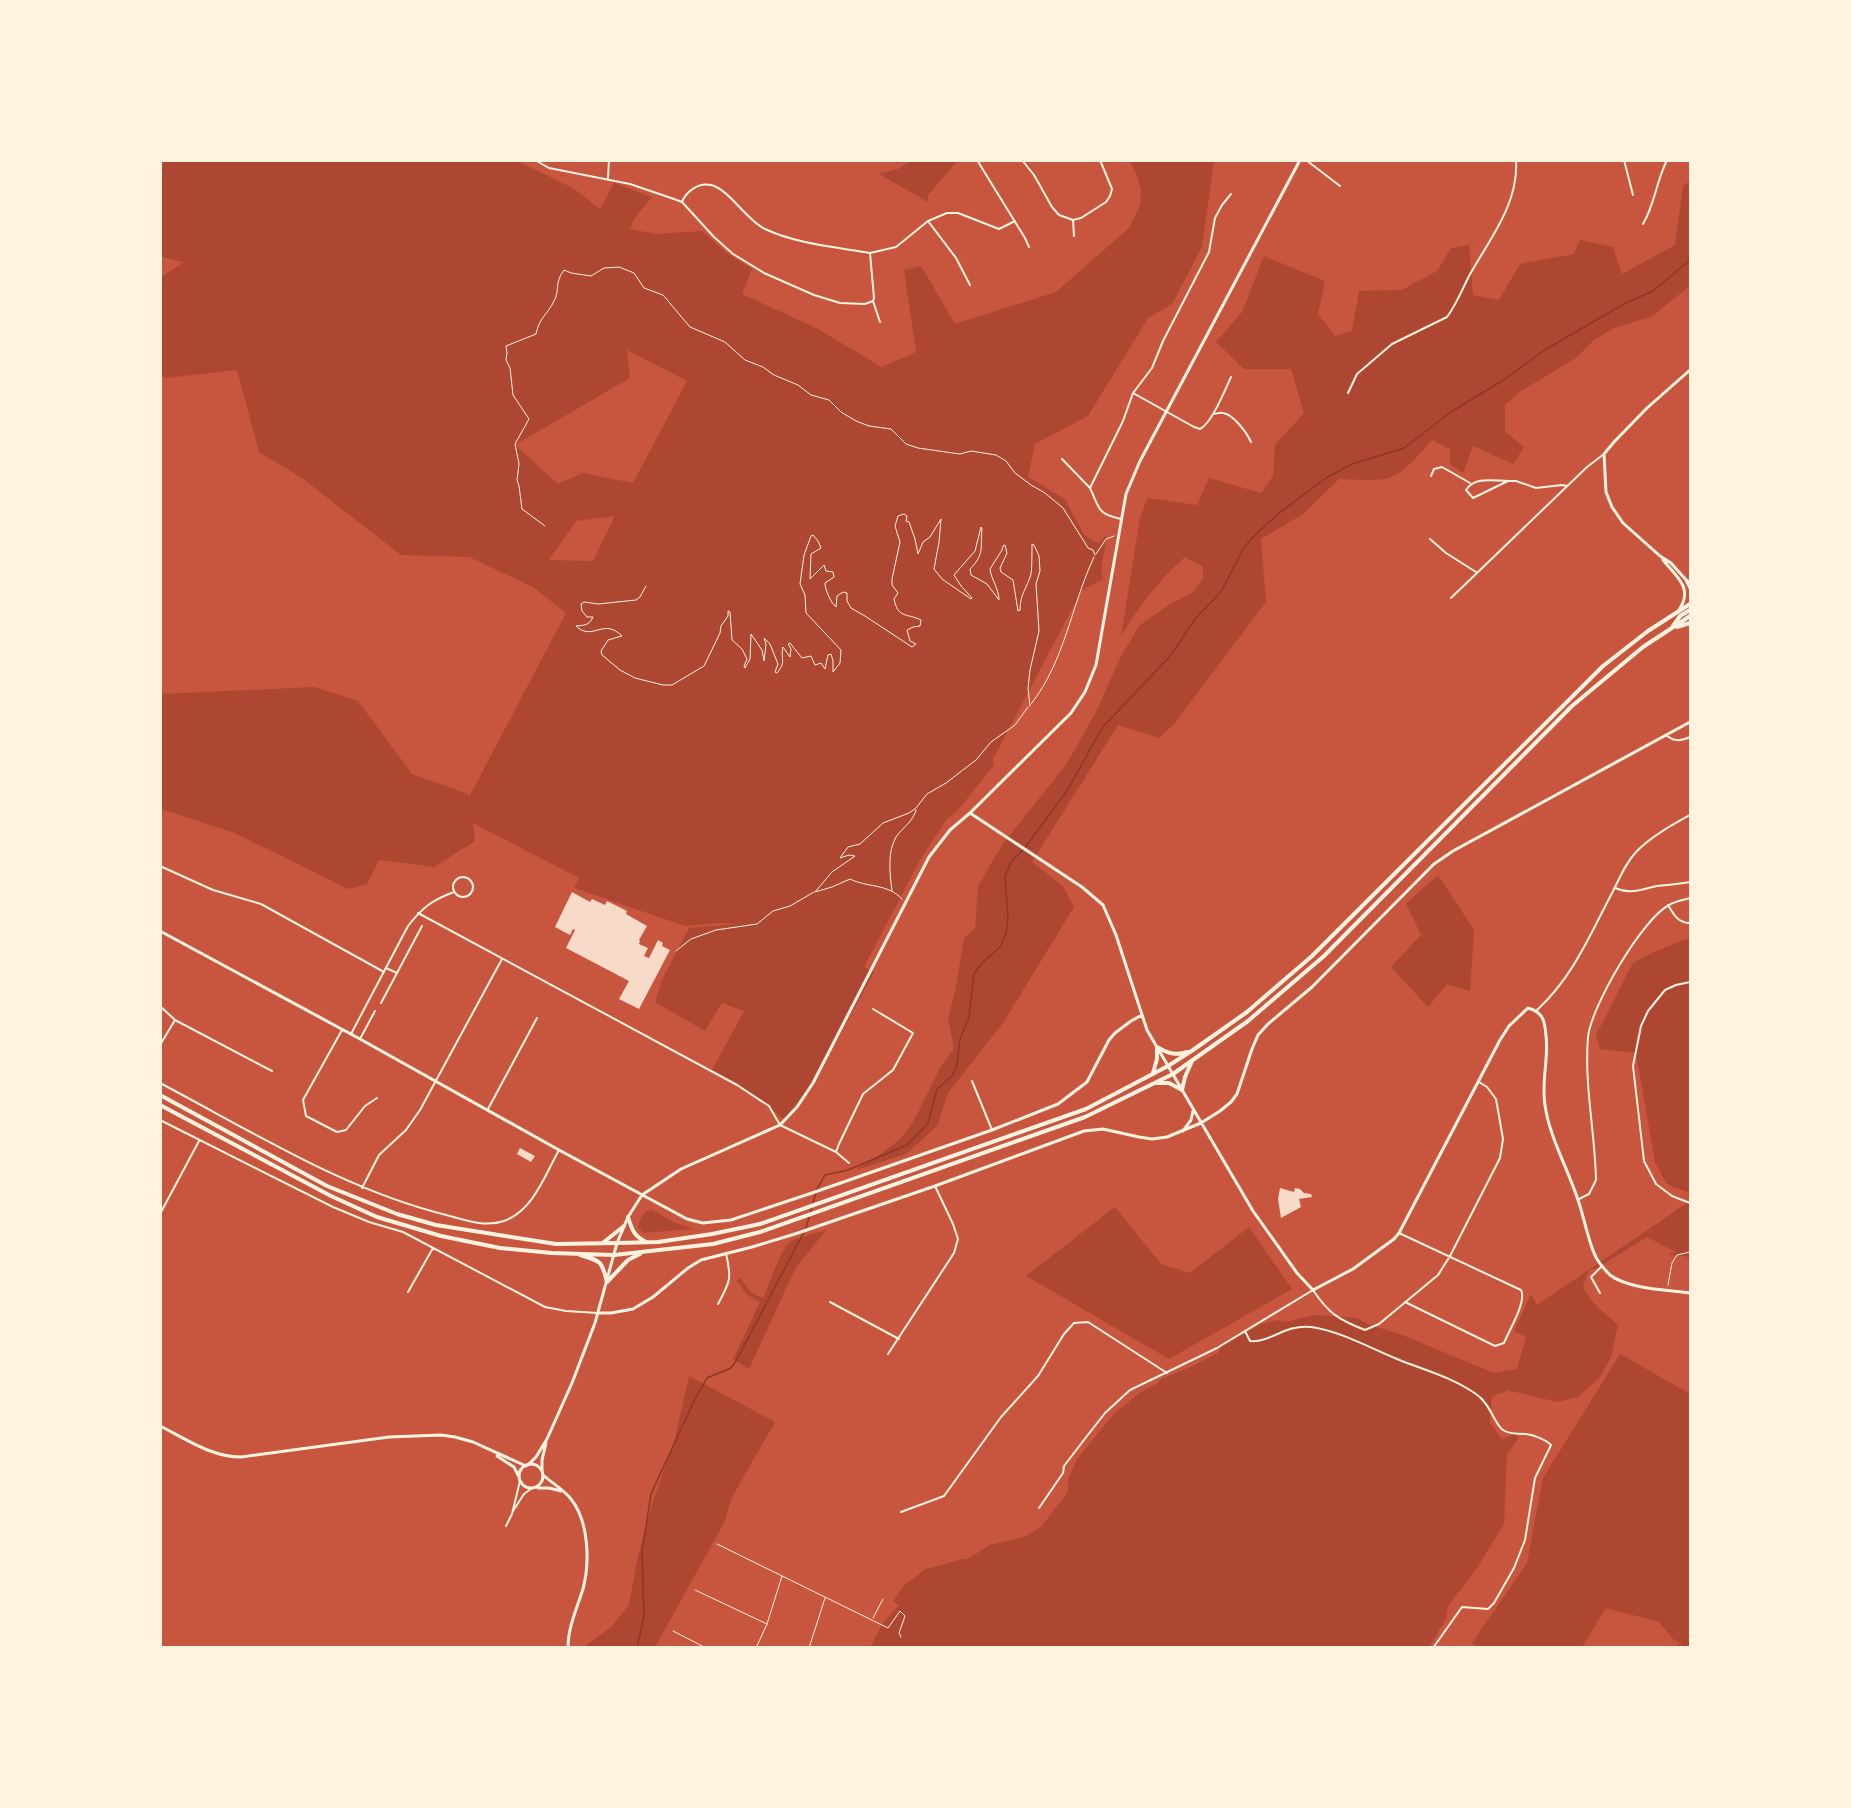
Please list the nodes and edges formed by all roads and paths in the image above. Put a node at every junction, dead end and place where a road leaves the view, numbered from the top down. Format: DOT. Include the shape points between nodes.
graph roads {
  1 [pos="535,160"];
  2 [pos="609,160"];
  3 [pos="976,160"];
  4 [pos="1022,160"];
  5 [pos="1100,160"];
  6 [pos="1300,160"];
  7 [pos="1306,160"];
  8 [pos="1516,160"];
  9 [pos="1624,160"];
  10 [pos="1667,160"];
  11 [pos="608,179"];
  12 [pos="1340,186"];
  13 [pos="1231,194"];
  14 [pos="1633,195"];
  15 [pos="682,202"];
  16 [pos="1073,220"];
  17 [pos="928,221"];
  18 [pos="1015,221"];
  19 [pos="1643,224"];
  20 [pos="1074,236"];
  21 [pos="1029,247"];
  22 [pos="870,253"];
  23 [pos="969,285"];
  24 [pos="873,301"];
  25 [pos="880,322"];
  26 [pos="1690,370"];
  27 [pos="1231,377"];
  28 [pos="1133,393"];
  29 [pos="1348,393"];
  30 [pos="1166,412"];
  31 [pos="1213,414"];
  32 [pos="1251,442"];
  33 [pos="1604,454"];
  34 [pos="1062,459"];
  35 [pos="1431,476"];
  36 [pos="1508,481"];
  37 [pos="1470,483"];
  38 [pos="1567,486"];
  39 [pos="1090,488"];
  40 [pos="1121,519"];
  41 [pos="545,526"];
  42 [pos="1114,536"];
  43 [pos="1430,539"];
  44 [pos="1095,555"];
  45 [pos="1660,556"];
  46 [pos="1477,573"];
  47 [pos="1030,577"];
  48 [pos="1039,577"];
  49 [pos="1689,584"];
  50 [pos="646,586"];
  51 [pos="1451,598"];
  52 [pos="1690,604"];
  53 [pos="1690,610"];
  54 [pos="1677,612"];
  55 [pos="1690,616"];
  56 [pos="1690,623"];
  57 [pos="1671,629"];
  58 [pos="1030,706"];
  59 [pos="1690,722"];
  60 [pos="1666,735"];
  61 [pos="1690,737"];
  62 [pos="916,808"];
  63 [pos="970,813"];
  64 [pos="1690,815"];
  65 [pos="160,866"];
  66 [pos="1690,882"];
  67 [pos="1615,888"];
  68 [pos="892,891"];
  69 [pos="454,892"];
  70 [pos="815,892"];
  71 [pos="1690,898"];
  72 [pos="905,903"];
  73 [pos="1668,905"];
  74 [pos="418,913"];
  75 [pos="1690,923"];
  76 [pos="422,926"];
  77 [pos="160,932"];
  78 [pos="676,951"];
  79 [pos="502,959"];
  80 [pos="385,970"];
  81 [pos="397,973"];
  82 [pos="1690,982"];
  83 [pos="381,1003"];
  84 [pos="160,1006"];
  85 [pos="873,1009"];
  86 [pos="1537,1010"];
  87 [pos="375,1011"];
  88 [pos="1142,1015"];
  89 [pos="537,1018"];
  90 [pos="175,1020"];
  91 [pos="342,1030"];
  92 [pos="351,1034"];
  93 [pos="360,1039"];
  94 [pos="160,1045"];
  95 [pos="1157,1047"];
  96 [pos="1194,1050"];
  97 [pos="1192,1060"];
  98 [pos="1168,1066"];
  99 [pos="272,1071"];
  100 [pos="1152,1074"];
  101 [pos="1173,1074"];
  102 [pos="436,1081"];
  103 [pos="972,1081"];
  104 [pos="1479,1082"];
  105 [pos="160,1083"];
  106 [pos="1153,1084"];
  107 [pos="1182,1090"];
  108 [pos="160,1095"];
  109 [pos="377,1098"];
  110 [pos="160,1105"];
  111 [pos="488,1109"];
  112 [pos="1194,1110"];
  113 [pos="160,1120"];
  114 [pos="1201,1123"];
  115 [pos="780,1125"];
  116 [pos="992,1130"];
  117 [pos="1181,1132"];
  118 [pos="199,1141"];
  119 [pos="1690,1141"];
  120 [pos="559,1150"];
  121 [pos="836,1152"];
  122 [pos="1690,1152"];
  123 [pos="849,1163"];
  124 [pos="935,1186"];
  125 [pos="362,1188"];
  126 [pos="642,1196"];
  127 [pos="1578,1200"];
  128 [pos="1690,1203"];
  129 [pos="162,1207"];
  130 [pos="160,1214"];
  131 [pos="628,1217"];
  132 [pos="624,1226"];
  133 [pos="1399,1233"];
  134 [pos="647,1243"];
  135 [pos="602,1244"];
  136 [pos="617,1244"];
  137 [pos="434,1248"];
  138 [pos="643,1252"];
  139 [pos="1690,1252"];
  140 [pos="573,1254"];
  141 [pos="726,1254"];
  142 [pos="614,1255"];
  143 [pos="1450,1256"];
  144 [pos="1602,1266"];
  145 [pos="607,1282"];
  146 [pos="1667,1289"];
  147 [pos="1313,1290"];
  148 [pos="408,1292"];
  149 [pos="1600,1293"];
  150 [pos="1690,1293"];
  151 [pos="830,1302"];
  152 [pos="1405,1302"];
  153 [pos="718,1304"];
  154 [pos="598,1313"];
  155 [pos="1245,1332"];
  156 [pos="899,1339"];
  157 [pos="888,1354"];
  158 [pos="1167,1373"];
  159 [pos="160,1426"];
  160 [pos="547,1439"];
  161 [pos="491,1451"];
  162 [pos="527,1465"];
  163 [pos="543,1473"];
  164 [pos="520,1479"];
  165 [pos="534,1488"];
  166 [pos="562,1492"];
  167 [pos="1039,1508"];
  168 [pos="901,1512"];
  169 [pos="512,1514"];
  170 [pos="506,1526"];
  171 [pos="717,1544"];
  172 [pos="782,1576"];
  173 [pos="695,1590"];
  174 [pos="825,1596"];
  175 [pos="884,1599"];
  176 [pos="872,1619"];
  177 [pos="767,1624"];
  178 [pos="673,1631"];
  179 [pos="901,1637"];
  180 [pos="568,1647"];
  181 [pos="706,1647"];
  182 [pos="756,1647"];
  183 [pos="809,1647"];
  184 [pos="1433,1647"];
  1 -- 11 [label="street" via="549,168"];
  2 -- 11 [label="street"];
  3 -- 18 [label="street"];
  4 -- 16 [label="street" via="1052,207 1059,215"];
  5 -- 16 [label="street" via="1112,189 1110,196 1082,218"];
  6 -- 30 [label="street"];
  7 -- 12 [label="street"];
  8 -- 29 [label="street" via="1514,192 1506,211 1453,309 1447,317 1392,345 1357,374"];
  9 -- 14 [label="street"];
  10 -- 19 [label="street"];
  11 -- 15 [label="street"];
  13 -- 28 [label="street" via="1215,218 1209,252 1152,368"];
  15 -- 22 [label="street" via="686,193 710,184 764,229 801,241"];
  15 -- 24 [label="street" via="733,254 764,273 840,303"];
  16 -- 20 [label="street"];
  17 -- 18 [label="street" via="947,213 958,213 999,229"];
  17 -- 22 [label="street" via="896,247"];
  17 -- 23 [label="street" via="956,258"];
  18 -- 21 [label="street"];
  22 -- 24 [label="street"];
  24 -- 25 [label="street"];
  26 -- 33 [label="street"];
  27 -- 31 [label="street"];
  28 -- 30 [label="street"];
  28 -- 39 [label="street"];
  30 -- 31 [label="street" via="1200,429"];
  30 -- 40 [label="street" via="1126,494"];
  31 -- 32 [label="street" via="1231,416"];
  33 -- 38 [label="street"];
  33 -- 45 [label="street" via="1606,492 1612,507 1623,523"];
  34 -- 39 [label="street"];
  35 -- 37 [label="street" via="1442,467"];
  36 -- 37 [label="street"];
  36 -- 37 [label="street" via="1473,498 1466,490"];
  36 -- 38 [label="street" via="1536,488"];
  38 -- 46 [label="street"];
  39 -- 40 [label="street" via="1101,511"];
  40 -- 63 [label="street" via="1096,665 1085,692 1071,712"];
  41 -- 44 [label="path" via="522,509 515,444 529,419 513,395 506,346 536,334 543,315 555,300 557,279 564,270 591,276 604,268 619,267 634,273 644,288 663,295 690,327 725,342 745,360 811,395 829,400 856,421 891,429 906,444 918,448 996,454 1064,508"];
  42 -- 44 [label="path" via="1106,539"];
  43 -- 46 [label="street"];
  44 -- 58 [label="path" via="1062,648 1044,688"];
  45 -- 49 [label="street"];
  45 -- 54 [label="street" via="1683,587 1685,598"];
  46 -- 51 [label="street"];
  47 -- 48 [label="path"];
  47 -- 48 [label="path" via="1032,544 1039,556"];
  47 -- 50 [label="path" via="1018,611 1013,580 1000,568 1007,553 1005,545 990,568 999,600 989,586 971,575 970,570 983,549 981,527 975,551 954,575 971,599 934,569 941,519 918,554 907,516 898,516 895,526 900,542 892,585 898,593 894,599 898,611 921,620 920,626 907,630 910,641 916,644 912,647 851,609 847,593 837,596 836,607 833,605 825,588 825,583 834,577 833,572 826,571 824,565 810,579 812,554 821,548 813,535 804,555 800,584 811,619 841,650 837,669 832,670 831,654 825,669 821,663 814,665 811,656 802,658 790,643 790,657 783,647 784,658 777,673 778,664 770,644 764,638 764,661 752,634 750,659 745,668 747,658 732,640 728,611 704,666 672,685 635,678 602,655 608,640 622,636 618,631 605,627 581,632 576,626 590,623 593,617 582,611 584,602 636,600"];
  48 -- 58 [label="path" via="1039,631 1030,670"];
  52 -- 54 [label="highway"];
  53 -- 57 [label="highway"];
  54 -- 96 [label="highway" via="1603,666 1312,956 1247,1012"];
  55 -- 57 [label="highway"];
  56 -- 57 [label="highway"];
  57 -- 97 [label="highway" via="1572,706 1324,956 1248,1021"];
  58 -- 62 [label="path" via="1015,725 946,783 927,794"];
  59 -- 60 [label="street"];
  60 -- 61 [label="street" via="1679,741"];
  60 -- 114 [label="street" via="1434,864 1312,987 1258,1035 1237,1094"];
  62 -- 68 [label="path" via="913,819 895,839"];
  62 -- 70 [label="path" via="883,823 860,844 848,847 840,858 855,856 832,872"];
  63 -- 72 [label="street" via="950,830 929,858"];
  63 -- 88 [label="street" via="1103,905"];
  64 -- 67 [label="street" via="1635,853"];
  65 -- 80 [label="street" via="213,890 261,904"];
  66 -- 67 [label="street" via="1633,892"];
  67 -- 86 [label="street" via="1564,981"];
  68 -- 70 [label="path" via="850,879"];
  68 -- 72 [label="path"];
  69 -- 69 [label="street" via="466,897 473,884 465,877 459,878 454,882"];
  69 -- 74 [label="street" via="434,900"];
  70 -- 78 [label="path" via="790,906 773,910 757,924 716,930 691,939"];
  71 -- 73 [label="street"];
  72 -- 115 [label="street" via="813,1083"];
  73 -- 75 [label="street" via="1678,920"];
  73 -- 127 [label="street" via="1633,943 1588,1033 1587,1072 1596,1180 1589,1194"];
  74 -- 79 [label="street"];
  74 -- 80 [label="street"];
  76 -- 81 [label="street"];
  77 -- 91 [label="street"];
  79 -- 102 [label="street"];
  79 -- 115 [label="street" via="760,1099"];
  80 -- 81 [label="street"];
  80 -- 92 [label="street"];
  81 -- 83 [label="street"];
  82 -- 128 [label="street" via="1665,990 1648,1011 1636,1043 1633,1066 1644,1161 1656,1184"];
  84 -- 90 [label="street"];
  85 -- 121 [label="street" via="913,1033 893,1070 863,1094"];
  86 -- 104 [label="street" via="1528,1008 1509,1026"];
  86 -- 127 [label="street" via="1543,1017 1547,1038 1545,1105"];
  87 -- 93 [label="street"];
  88 -- 95 [label="street"];
  88 -- 116 [label="street" via="1109,1040 1087,1082 1058,1104"];
  89 -- 111 [label="street"];
  90 -- 94 [label="street"];
  90 -- 99 [label="street"];
  91 -- 92 [label="street"];
  91 -- 109 [label="street" via="303,1100 306,1116 337,1132 346,1130"];
  92 -- 93 [label="street"];
  93 -- 102 [label="street"];
  95 -- 96 [label="highway" via="1174,1054"];
  95 -- 98 [label="street"];
  95 -- 100 [label="highway"];
  96 -- 98 [label="highway"];
  97 -- 101 [label="highway"];
  97 -- 107 [label="highway"];
  98 -- 100 [label="highway"];
  98 -- 101 [label="street"];
  100 -- 134 [label="highway" via="1086,1109 760,1224"];
  101 -- 106 [label="highway"];
  101 -- 107 [label="street"];
  102 -- 111 [label="street"];
  102 -- 125 [label="street" via="406,1130 379,1155"];
  103 -- 116 [label="street"];
  104 -- 133 [label="street"];
  104 -- 143 [label="street" via="1496,1099 1503,1139 1500,1158"];
  105 -- 125 [label="street"];
  106 -- 107 [label="highway" via="1169,1083"];
  106 -- 138 [label="highway" via="1085,1117 760,1232 712,1244"];
  107 -- 112 [label="street"];
  108 -- 135 [label="highway" via="327,1186 397,1214 479,1233 555,1244"];
  110 -- 140 [label="highway" via="377,1217 500,1248"];
  111 -- 120 [label="street"];
  112 -- 114 [label="street"];
  112 -- 117 [label="street"];
  113 -- 118 [label="street"];
  114 -- 117 [label="street"];
  114 -- 147 [label="street" via="1253,1211"];
  115 -- 121 [label="street"];
  115 -- 126 [label="street" via="681,1169"];
  116 -- 126 [label="street" via="716,1223 687,1220"];
  117 -- 124 [label="street" via="1152,1138 1103,1129 1084,1131"];
  118 -- 129 [label="street"];
  118 -- 137 [label="street" via="333,1207 403,1232"];
  119 -- 122 [label="street"];
  120 -- 125 [label="street" via="526,1206 495,1223 476,1223"];
  120 -- 126 [label="street"];
  121 -- 123 [label="street"];
  124 -- 141 [label="street"];
  124 -- 156 [label="street" via="958,1239 954,1252"];
  126 -- 131 [label="street"];
  127 -- 144 [label="street" via="1594,1254"];
  129 -- 130 [label="street"];
  131 -- 132 [label="street"];
  131 -- 134 [label="highway" via="636,1237"];
  132 -- 135 [label="highway"];
  132 -- 136 [label="street"];
  133 -- 143 [label="street"];
  133 -- 147 [label="street" via="1353,1269"];
  134 -- 136 [label="highway"];
  135 -- 136 [label="highway"];
  136 -- 142 [label="street"];
  137 -- 148 [label="street"];
  137 -- 154 [label="street" via="545,1307"];
  138 -- 142 [label="highway"];
  138 -- 145 [label="highway" via="628,1260"];
  139 -- 146 [label="path" via="1677,1255 1672,1263"];
  140 -- 142 [label="highway"];
  140 -- 145 [label="highway" via="601,1263"];
  141 -- 153 [label="street" via="729,1284"];
  141 -- 154 [label="street" via="695,1263 633,1309"];
  142 -- 145 [label="street"];
  143 -- 152 [label="street" via="1438,1275"];
  143 -- 152 [label="street" via="1521,1290 1522,1303 1504,1343 1495,1346"];
  144 -- 146 [label="street" via="1622,1281"];
  144 -- 149 [label="street" via="1591,1277"];
  145 -- 154 [label="street"];
  146 -- 150 [label="street"];
  147 -- 152 [label="street" via="1323,1306 1348,1324 1365,1330 1379,1324"];
  147 -- 155 [label="street"];
  151 -- 156 [label="street"];
  154 -- 160 [label="street"];
  155 -- 158 [label="street"];
  155 -- 184 [label="street" via="1250,1341 1258,1342 1293,1327 1334,1333 1451,1379 1478,1395 1503,1431 1526,1434 1551,1444 1535,1478 1525,1540 1494,1603 1488,1609 1462,1607"];
  156 -- 157 [label="street"];
  158 -- 167 [label="street" via="1130,1390 1105,1413 1064,1466"];
  158 -- 168 [label="street" via="1088,1322 1074,1323 1038,1376 1002,1417 944,1496"];
  159 -- 161 [label="street" via="227,1457 389,1437 441,1435 464,1439"];
  160 -- 162 [label="street"];
  160 -- 163 [label="street"];
  161 -- 162 [label="street"];
  161 -- 164 [label="street" via="514,1467"];
  162 -- 163 [label="street" via="536,1465"];
  162 -- 164 [label="street" via="521,1470"];
  163 -- 165 [label="street" via="542,1482"];
  163 -- 166 [label="street"];
  164 -- 165 [label="street" via="525,1487"];
  164 -- 169 [label="street"];
  165 -- 166 [label="street"];
  165 -- 169 [label="street" via="524,1494"];
  166 -- 180 [label="street" via="582,1516 587,1535 584,1586"];
  169 -- 170 [label="street"];
  171 -- 172 [label="lane"];
  172 -- 174 [label="lane"];
  172 -- 177 [label="lane"];
  173 -- 177 [label="lane"];
  174 -- 176 [label="lane"];
  174 -- 183 [label="lane"];
  175 -- 176 [label="lane"];
  176 -- 179 [label="lane" via="888,1628 900,1611 905,1616"];
  177 -- 182 [label="lane"];
  178 -- 181 [label="lane"];
}
